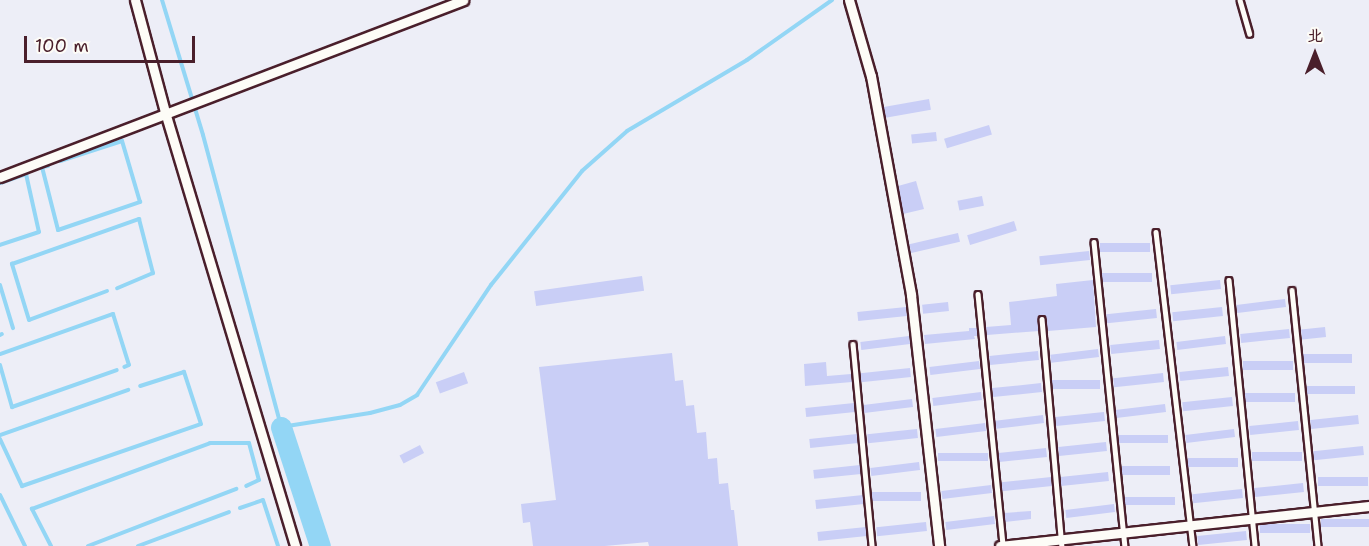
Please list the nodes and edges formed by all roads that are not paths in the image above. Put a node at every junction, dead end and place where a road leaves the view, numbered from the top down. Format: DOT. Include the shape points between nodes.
graph roads {
  1 [pos="135,0"];
  2 [pos="463,0"];
  3 [pos="1240,0"];
  4 [pos="850,4"];
  5 [pos="1250,34"];
  6 [pos="165,112"];
  7 [pos="0,177"];
  8 [pos="1156,232"];
  9 [pos="1094,242"];
  10 [pos="1229,280"];
  11 [pos="1292,290"];
  12 [pos="978,294"];
  13 [pos="1042,319"];
  14 [pos="853,344"];
  15 [pos="1369,506"];
  16 [pos="1314,513"];
  17 [pos="1252,520"];
  18 [pos="1191,526"];
  19 [pos="1124,533"];
  20 [pos="1061,543"];
  21 [pos="296,546"];
  22 [pos="872,546"];
  23 [pos="939,546"];
  24 [pos="1002,546"];
  25 [pos="1125,546"];
  26 [pos="1193,546"];
  27 [pos="1255,546"];
  28 [pos="1318,546"];
  1 -- 6 [label="street"];
  2 -- 6 [label="street"];
  3 -- 5 [label="lane"];
  4 -- 23 [label="street" via="871,76 911,295"];
  6 -- 7 [label="street"];
  6 -- 21 [label="street"];
  8 -- 18 [label="lane"];
  9 -- 19 [label="lane"];
  10 -- 17 [label="lane"];
  11 -- 16 [label="lane"];
  12 -- 24 [label="lane"];
  13 -- 20 [label="lane"];
  14 -- 22 [label="lane"];
  15 -- 16 [label="street"];
  16 -- 17 [label="street"];
  16 -- 28 [label="lane"];
  17 -- 18 [label="street"];
  17 -- 27 [label="lane"];
  18 -- 19 [label="street"];
  18 -- 26 [label="lane"];
  19 -- 20 [label="street"];
  19 -- 25 [label="lane"];
  20 -- 24 [label="street"];
}
